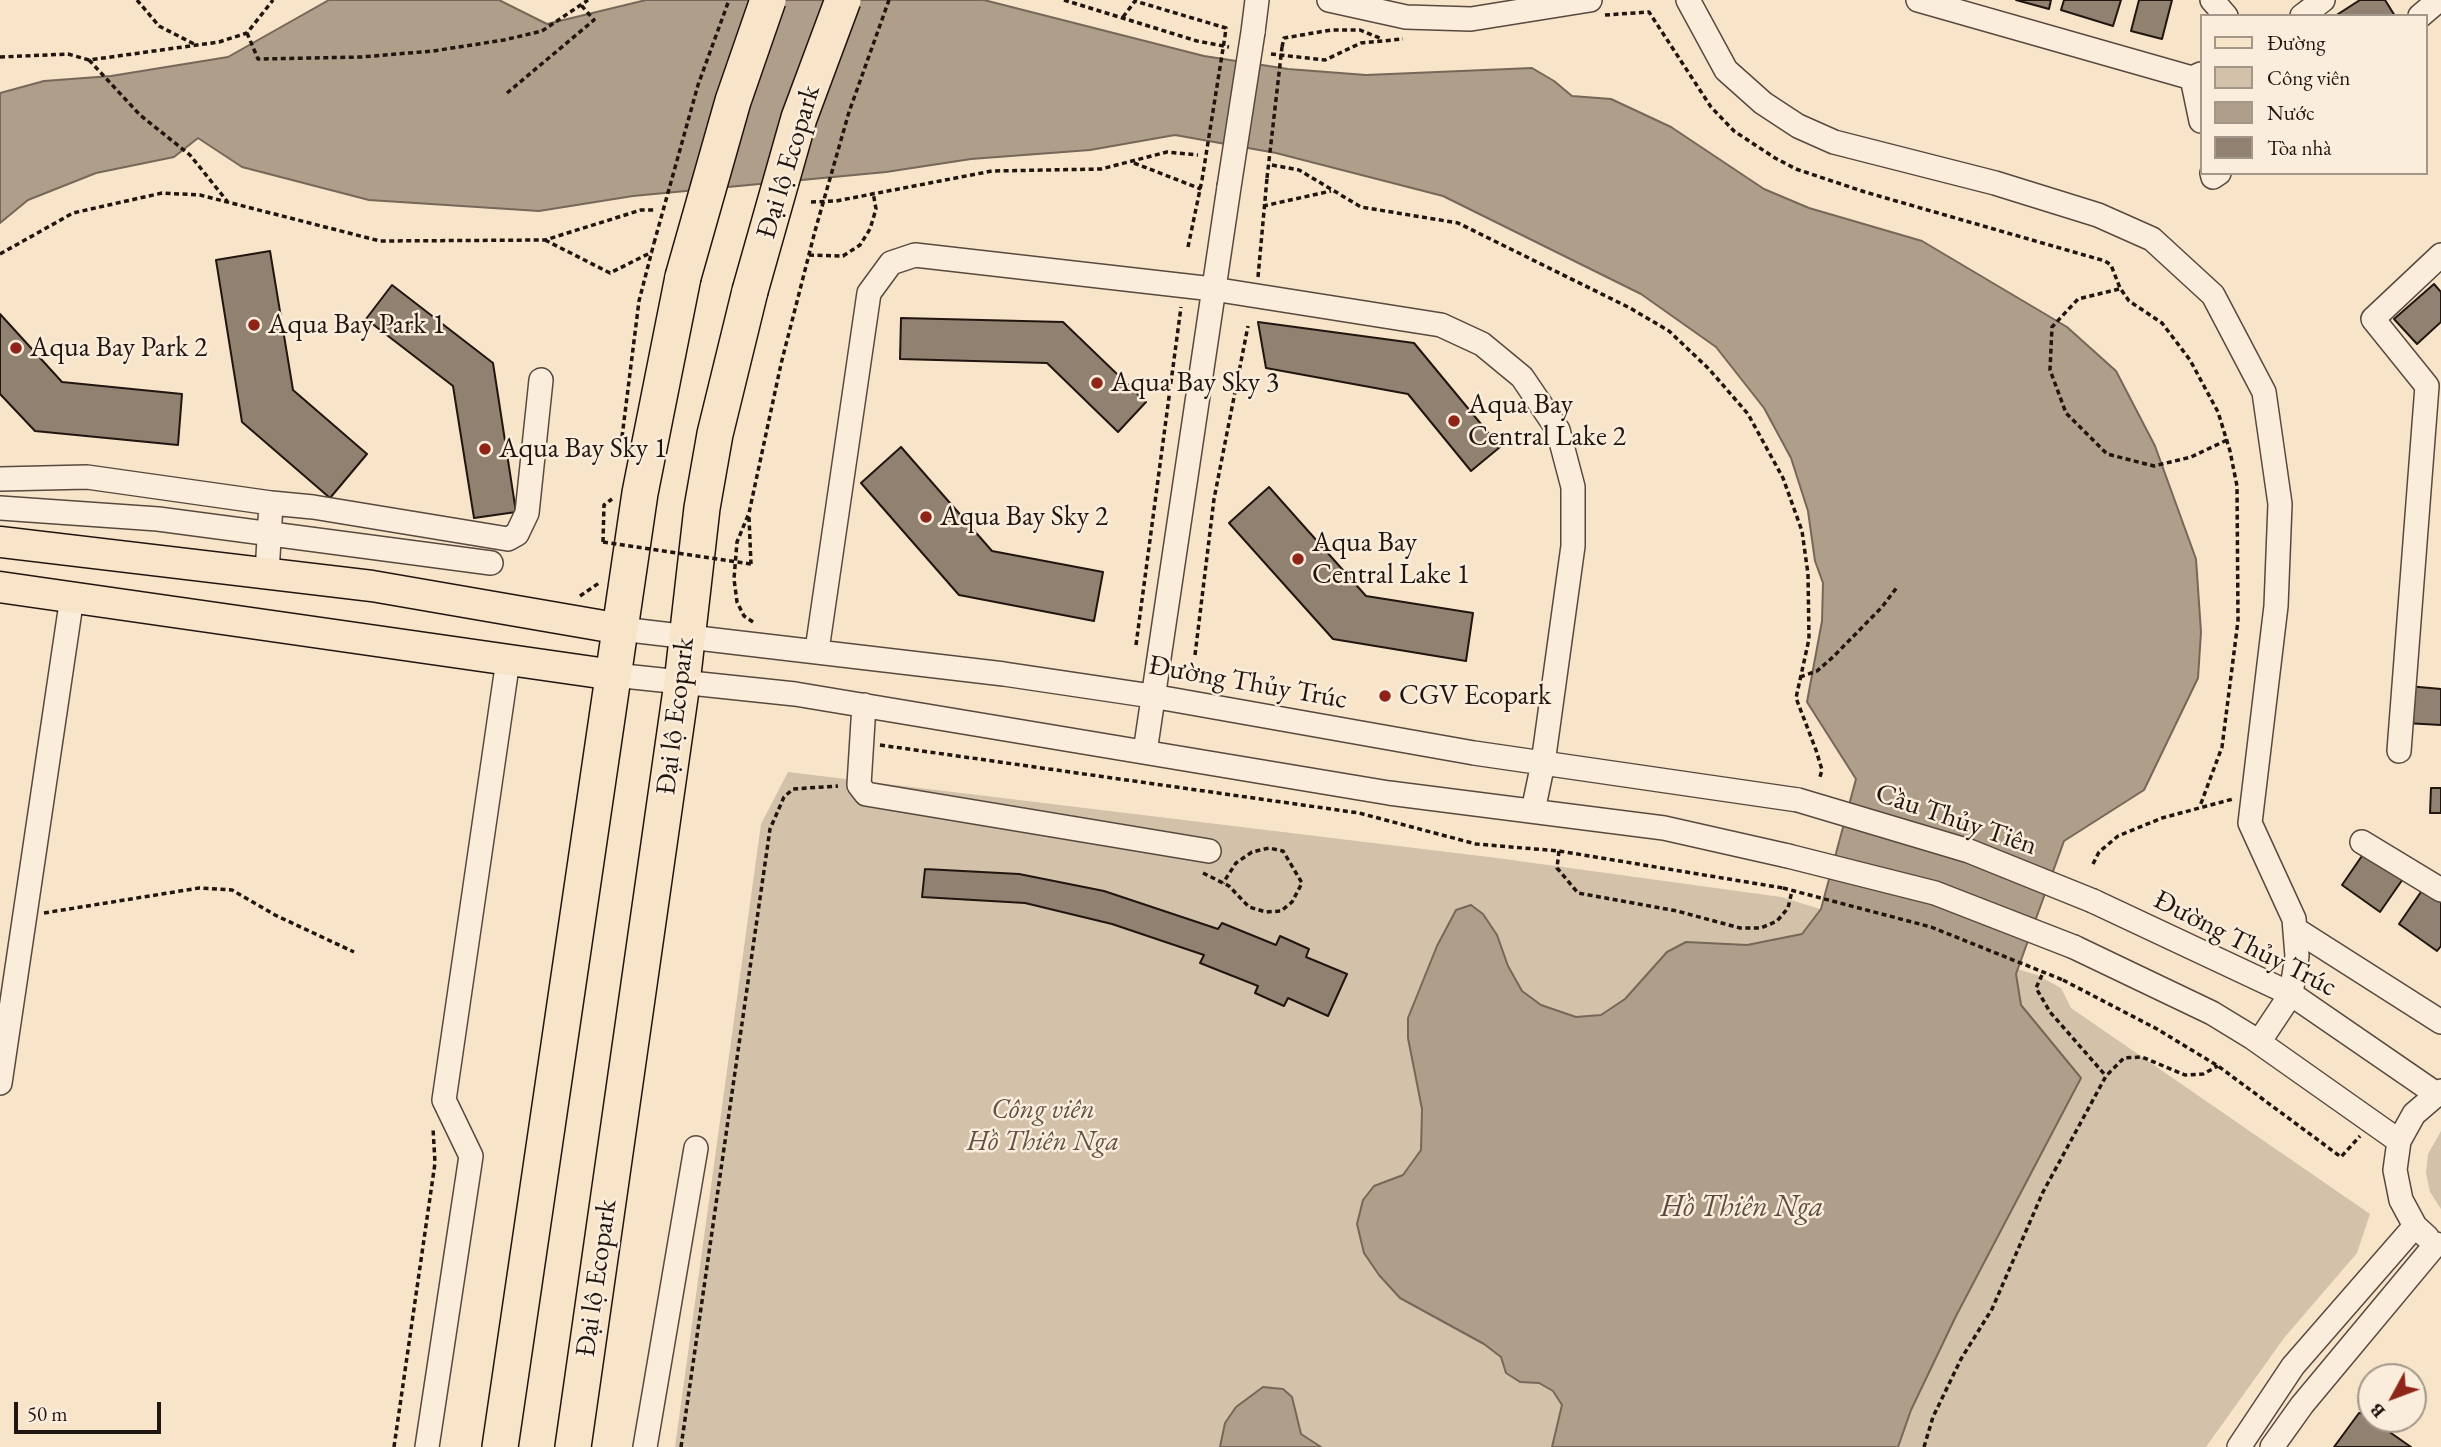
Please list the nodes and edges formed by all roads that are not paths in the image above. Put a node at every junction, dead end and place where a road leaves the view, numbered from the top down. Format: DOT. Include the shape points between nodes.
graph roads {
  1 [pos="768,0"];
  2 [pos="843,0"];
  3 [pos="1256,0"];
  4 [pos="1329,0"];
  5 [pos="1688,0"];
  6 [pos="1917,0"];
  7 [pos="2212,0"];
  8 [pos="2323,0"];
  9 [pos="1597,8"];
  10 [pos="2223,14"];
  11 [pos="2305,14"];
  12 [pos="2197,76"];
  13 [pos="2200,110"];
  14 [pos="2441,255"];
  15 [pos="1213,289"];
  16 [pos="2434,379"];
  17 [pos="541,380"];
  18 [pos="0,479"];
  19 [pos="175,489"];
  20 [pos="271,503"];
  21 [pos="0,508"];
  22 [pos="170,521"];
  23 [pos="269,534"];
  24 [pos="0,542"];
  25 [pos="491,563"];
  26 [pos="267,574"];
  27 [pos="0,587"];
  28 [pos="72,597"];
  29 [pos="621,629"];
  30 [pos="687,635"];
  31 [pos="817,650"];
  32 [pos="508,660"];
  33 [pos="614,676"];
  34 [pos="682,683"];
  35 [pos="1152,696"];
  36 [pos="864,705"];
  37 [pos="1145,751"];
  38 [pos="2399,751"];
  39 [pos="1543,763"];
  40 [pos="1798,800"];
  41 [pos="1533,811"];
  42 [pos="2362,842"];
  43 [pos="1209,851"];
  44 [pos="2441,890"];
  45 [pos="2093,901"];
  46 [pos="2295,929"];
  47 [pos="2291,994"];
  48 [pos="2441,1023"];
  49 [pos="2259,1042"];
  50 [pos="0,1083"];
  51 [pos="2438,1092"];
  52 [pos="2399,1140"];
  53 [pos="696,1148"];
  54 [pos="2416,1226"];
  55 [pos="2438,1245"];
  56 [pos="427,1447"];
  57 [pos="500,1447"];
  58 [pos="573,1447"];
  59 [pos="645,1447"];
  60 [pos="2239,1447"];
  61 [pos="2272,1447"];
  1 -- 29 [label="highway, bridge" via="733,101 683,277 640,493"];
  2 -- 30 [label="highway, Đại lộ Ecopark, bridge" via="799,118 750,290 715,434"];
  3 -- 15 [label="street, bridge" via="1245,40"];
  4 -- 9 [label="street" via="1406,17 1471,19"];
  5 -- 46 [label="street" via="1726,69 1763,103 1798,126 1835,142 2098,215 2152,239 2213,295 2264,392 2280,505 2276,606 2250,823 2274,870"];
  6 -- 12 [label="street"];
  7 -- 10 [label="street"];
  8 -- 11 [label="street"];
  12 -- 13 [label="street"];
  14 -- 16 [label="street" via="2373,319"];
  15 -- 31 [label="street" via="915,255 891,262 869,293"];
  15 -- 35 [label="street"];
  15 -- 39 [label="street" via="1441,325 1482,344 1522,377 1558,430 1573,487 1573,546"];
  16 -- 38 [label="street"];
  17 -- 20 [label="street" via="527,513 517,534 508,538"];
  18 -- 19 [label="street" via="87,477"];
  19 -- 20 [label="street"];
  19 -- 22 [label="street"];
  20 -- 23 [label="street"];
  21 -- 22 [label="street"];
  22 -- 23 [label="street"];
  23 -- 25 [label="street"];
  23 -- 26 [label="street"];
  24 -- 26 [label="main road"];
  26 -- 29 [label="main road" via="372,586"];
  27 -- 28 [label="main road"];
  28 -- 32 [label="main road"];
  28 -- 50 [label="street"];
  29 -- 30 [label="street, Đường Thủy Trúc"];
  29 -- 33 [label="highway"];
  30 -- 31 [label="street, Đường Thủy Trúc"];
  30 -- 34 [label="highway, Đại lộ Ecopark"];
  31 -- 35 [label="street, Đường Thủy Trúc"];
  32 -- 33 [label="main road"];
  32 -- 56 [label="street" via="444,1100 471,1156"];
  33 -- 34 [label="street"];
  33 -- 57 [label="highway"];
  34 -- 36 [label="street"];
  34 -- 58 [label="highway, Đại lộ Ecopark"];
  35 -- 37 [label="street"];
  35 -- 39 [label="street, Đường Thủy Trúc"];
  36 -- 37 [label="street"];
  36 -- 43 [label="street" via="859,785 866,794"];
  37 -- 41 [label="street" via="1389,793"];
  39 -- 40 [label="street, Đường Thủy Trúc"];
  39 -- 41 [label="street"];
  40 -- 45 [label="street, Cầu Thủy Tiên, bridge" via="1969,851"];
  41 -- 49 [label="street, bridge" via="1664,828 1934,893 2074,947 2212,1013"];
  42 -- 44 [label="street"];
  45 -- 47 [label="street, Đường Thủy Trúc"];
  46 -- 47 [label="street" via="2297,956"];
  46 -- 48 [label="street"];
  47 -- 49 [label="street"];
  47 -- 51 [label="street, Đường Thủy Trúc"];
  49 -- 52 [label="street"];
  51 -- 52 [label="street" via="2414,1114"];
  52 -- 54 [label="street" via="2395,1170 2401,1200"];
  53 -- 59 [label="street"];
  54 -- 55 [label="street"];
  54 -- 60 [label="street" via="2293,1366"];
  55 -- 61 [label="street"];
}
